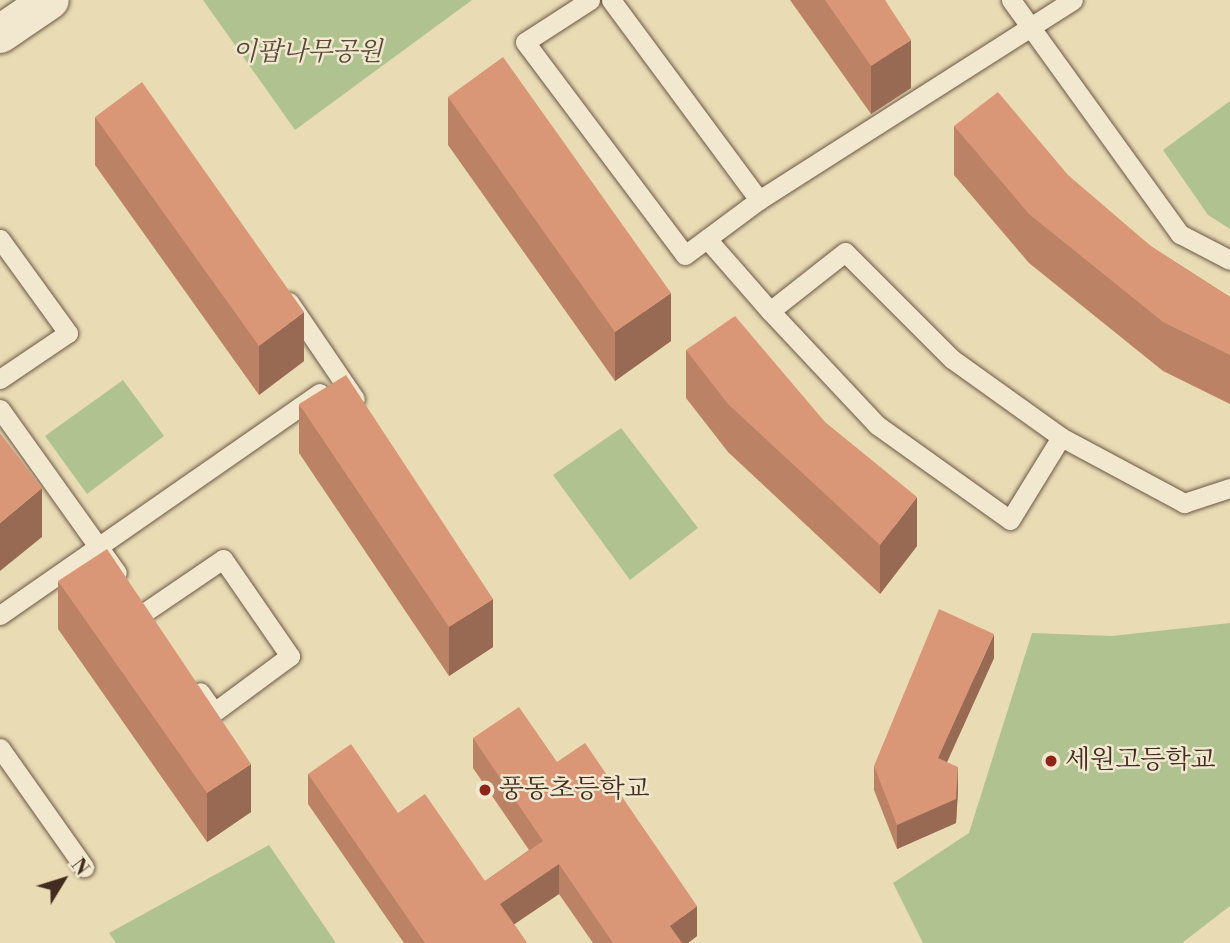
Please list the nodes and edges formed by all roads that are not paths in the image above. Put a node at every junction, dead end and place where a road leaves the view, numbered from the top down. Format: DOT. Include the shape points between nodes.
graph roads {
  1 [pos="50,0"];
  2 [pos="590,0"];
  3 [pos="611,0"];
  4 [pos="1012,0"];
  5 [pos="1073,0"];
  6 [pos="1031,27"];
  7 [pos="0,34"];
  8 [pos="759,200"];
  9 [pos="0,239"];
  10 [pos="707,239"];
  11 [pos="1230,260"];
  12 [pos="279,288"];
  13 [pos="770,311"];
  14 [pos="341,378"];
  15 [pos="0,379"];
  16 [pos="0,408"];
  17 [pos="365,413"];
  18 [pos="1061,437"];
  19 [pos="1230,488"];
  20 [pos="98,547"];
  21 [pos="145,612"];
  22 [pos="0,615"];
  23 [pos="160,634"];
  24 [pos="191,679"];
  25 [pos="0,748"];
  26 [pos="85,867"];
  1 -- 7 [label="street"];
  2 -- 10 [label="lane" via="525,42 685,255"];
  3 -- 8 [label="lane"];
  4 -- 6 [label="lane"];
  5 -- 6 [label="lane"];
  6 -- 8 [label="lane"];
  6 -- 11 [label="lane" via="1180,233"];
  8 -- 10 [label="lane"];
  9 -- 15 [label="lane" via="68,333"];
  10 -- 13 [label="lane"];
  12 -- 14 [label="lane"];
  13 -- 18 [label="lane" via="845,252 952,359"];
  13 -- 18 [label="lane" via="877,425 1010,520"];
  14 -- 17 [label="lane"];
  14 -- 20 [label="lane"];
  16 -- 20 [label="lane"];
  18 -- 19 [label="lane" via="1184,503"];
  20 -- 21 [label="lane"];
  20 -- 22 [label="lane"];
  21 -- 23 [label="lane"];
  21 -- 24 [label="lane" via="223,559 290,656 214,712"];
  25 -- 26 [label="lane"];
}
